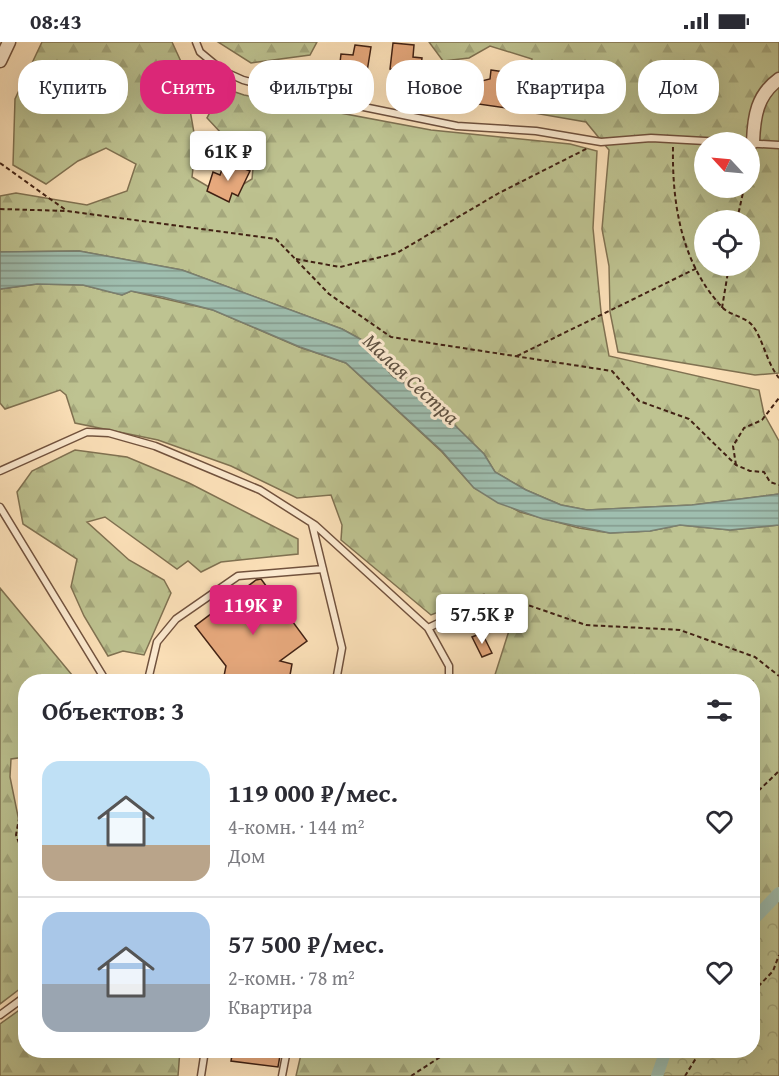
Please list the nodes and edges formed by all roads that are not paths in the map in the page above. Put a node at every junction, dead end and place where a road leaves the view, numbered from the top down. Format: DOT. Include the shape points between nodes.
graph roads {
  1 [pos="9,42"];
  2 [pos="196,42"];
  3 [pos="0,61"];
  4 [pos="779,79"];
  5 [pos="753,132"];
  6 [pos="694,139"];
  7 [pos="760,143"];
  8 [pos="779,145"];
  9 [pos="0,471"];
  10 [pos="0,507"];
  11 [pos="312,523"];
  12 [pos="323,569"];
  13 [pos="513,601"];
  14 [pos="428,628"];
  15 [pos="102,674"];
  16 [pos="149,674"];
  17 [pos="337,674"];
  18 [pos="449,674"];
  19 [pos="18,1002"];
  20 [pos="0,1015"];
  21 [pos="204,1058"];
  22 [pos="285,1058"];
  23 [pos="201,1076"];
  24 [pos="282,1076"];
  1 -- 3 [label="street"];
  2 -- 6 [label="lane" via="200,52 223,71 280,90 457,126 536,131 601,142"];
  4 -- 5 [label="street" via="762,97 754,113"];
  7 -- 8 [label="lane"];
  9 -- 11 [label="lane" via="87,432 109,433 223,473 260,490"];
  10 -- 15 [label="lane"];
  11 -- 12 [label="lane"];
  11 -- 14 [label="lane"];
  12 -- 16 [label="lane" via="238,576 176,619 157,642"];
  12 -- 17 [label="lane" via="342,648"];
  13 -- 14 [label="lane" via="474,606"];
  14 -- 18 [label="lane" via="449,666"];
  19 -- 20 [label="lane"];
  21 -- 23 [label="lane"];
  22 -- 24 [label="lane"];
}
